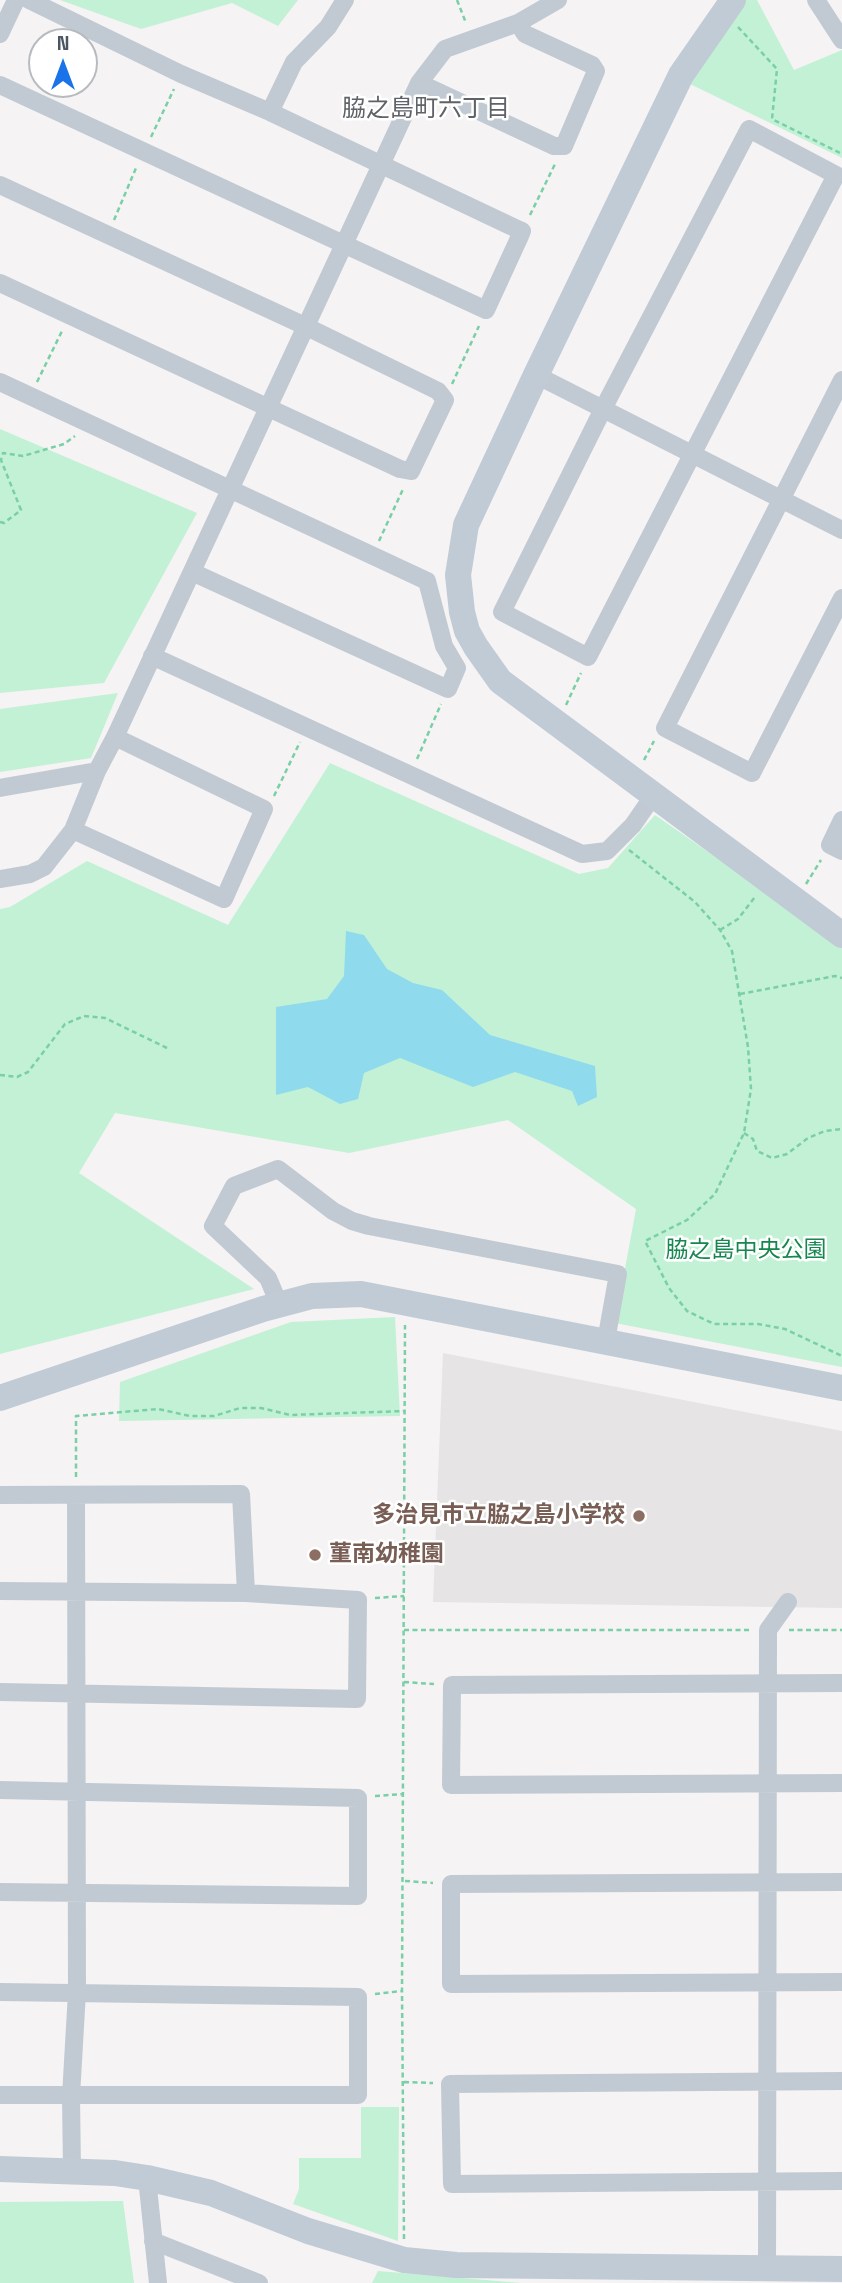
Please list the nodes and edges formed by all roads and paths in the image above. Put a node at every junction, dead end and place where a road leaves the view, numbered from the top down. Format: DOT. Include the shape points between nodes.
graph roads {
  1 [pos="16,0"];
  2 [pos="29,0"];
  3 [pos="345,0"];
  4 [pos="457,0"];
  5 [pos="558,0"];
  6 [pos="816,0"];
  7 [pos="729,6"];
  8 [pos="518,23"];
  9 [pos="0,34"];
  10 [pos="471,38"];
  11 [pos="842,40"];
  12 [pos="419,83"];
  13 [pos="0,85"];
  14 [pos="270,112"];
  15 [pos="564,146"];
  16 [pos="842,154"];
  17 [pos="381,164"];
  18 [pos="0,185"];
  19 [pos="522,231"];
  20 [pos="344,243"];
  21 [pos="0,283"];
  22 [pos="486,310"];
  23 [pos="69,315"];
  24 [pos="305,326"];
  25 [pos="536,375"];
  26 [pos="842,380"];
  27 [pos="0,382"];
  28 [pos="30,396"];
  29 [pos="445,400"];
  30 [pos="268,409"];
  31 [pos="603,409"];
  32 [pos="85,422"];
  33 [pos="693,455"];
  34 [pos="411,471"];
  35 [pos="229,489"];
  36 [pos="781,500"];
  37 [pos="0,522"];
  38 [pos="842,530"];
  39 [pos="373,555"];
  40 [pos="192,572"];
  41 [pos="842,597"];
  42 [pos="152,656"];
  43 [pos="588,657"];
  44 [pos="448,689"];
  45 [pos="557,723"];
  46 [pos="308,726"];
  47 [pos="665,727"];
  48 [pos="115,737"];
  49 [pos="97,771"];
  50 [pos="410,776"];
  51 [pos="0,788"];
  52 [pos="644,788"];
  53 [pos="264,809"];
  54 [pos="842,820"];
  55 [pos="73,830"];
  56 [pos="619,842"];
  57 [pos="836,848"];
  58 [pos="0,879"];
  59 [pos="766,879"];
  60 [pos="795,901"];
  61 [pos="720,930"];
  62 [pos="842,936"];
  63 [pos="842,978"];
  64 [pos="740,994"];
  65 [pos="167,1048"];
  66 [pos="0,1075"];
  67 [pos="842,1129"];
  68 [pos="744,1133"];
  69 [pos="405,1301"];
  70 [pos="279,1304"];
  71 [pos="606,1341"];
  72 [pos="842,1356"];
  73 [pos="842,1388"];
  74 [pos="0,1398"];
  75 [pos="405,1411"];
  76 [pos="0,1495"];
  77 [pos="76,1495"];
  78 [pos="0,1591"];
  79 [pos="76,1592"];
  80 [pos="246,1593"];
  81 [pos="404,1596"];
  82 [pos="358,1600"];
  83 [pos="788,1602"];
  84 [pos="404,1630"];
  85 [pos="768,1630"];
  86 [pos="842,1630"];
  87 [pos="404,1682"];
  88 [pos="767,1683"];
  89 [pos="842,1683"];
  90 [pos="452,1685"];
  91 [pos="0,1692"];
  92 [pos="76,1692"];
  93 [pos="768,1783"];
  94 [pos="842,1783"];
  95 [pos="0,1790"];
  96 [pos="76,1791"];
  97 [pos="404,1794"];
  98 [pos="358,1798"];
  99 [pos="404,1881"];
  100 [pos="766,1882"];
  101 [pos="842,1882"];
  102 [pos="451,1884"];
  103 [pos="0,1892"];
  104 [pos="76,1892"];
  105 [pos="767,1982"];
  106 [pos="842,1982"];
  107 [pos="402,1991"];
  108 [pos="0,1992"];
  109 [pos="77,1992"];
  110 [pos="358,1997"];
  111 [pos="767,2081"];
  112 [pos="842,2081"];
  113 [pos="404,2082"];
  114 [pos="450,2084"];
  115 [pos="0,2095"];
  116 [pos="71,2096"];
  117 [pos="0,2169"];
  118 [pos="72,2171"];
  119 [pos="147,2178"];
  120 [pos="842,2181"];
  121 [pos="768,2182"];
  122 [pos="153,2241"];
  123 [pos="404,2260"];
  124 [pos="767,2268"];
  125 [pos="842,2269"];
  126 [pos="670,2275"];
  127 [pos="158,2283"];
  128 [pos="259,2283"];
  1 -- 9 [label="street"];
  2 -- 14 [label="street"];
  3 -- 14 [label="street" via="328,27 294,62"];
  4 -- 10 [label="path"];
  5 -- 8 [label="street"];
  6 -- 11 [label="street"];
  7 -- 16 [label="path" via="777,69 772,119"];
  7 -- 25 [label="street" via="681,75"];
  8 -- 10 [label="street"];
  8 -- 15 [label="street" via="525,34 596,71"];
  10 -- 12 [label="street" via="445,49"];
  12 -- 15 [label="street" via="554,146"];
  12 -- 17 [label="street"];
  13 -- 20 [label="street"];
  14 -- 17 [label="street"];
  15 -- 19 [label="path"];
  17 -- 19 [label="street"];
  17 -- 20 [label="street"];
  18 -- 24 [label="street"];
  19 -- 22 [label="street"];
  20 -- 22 [label="street"];
  20 -- 24 [label="street"];
  21 -- 23 [label="street"];
  22 -- 29 [label="path"];
  23 -- 28 [label="path"];
  23 -- 30 [label="street"];
  24 -- 29 [label="street" via="438,391"];
  24 -- 30 [label="street"];
  25 -- 31 [label="street"];
  25 -- 45 [label="street" via="466,525 458,576 462,612 476,647 500,681"];
  26 -- 36 [label="street"];
  27 -- 28 [label="street"];
  28 -- 32 [label="street"];
  29 -- 34 [label="street"];
  30 -- 34 [label="street"];
  30 -- 35 [label="street"];
  31 -- 33 [label="street"];
  31 -- 33 [label="street" via="749,129 760,134 836,174"];
  31 -- 43 [label="street" via="502,612"];
  32 -- 35 [label="street"];
  32 -- 37 [label="path" via="64,444 23,456 3,453 1,460 20,510"];
  33 -- 36 [label="street"];
  33 -- 43 [label="street"];
  34 -- 39 [label="path"];
  35 -- 39 [label="street"];
  35 -- 40 [label="street"];
  36 -- 38 [label="street"];
  36 -- 47 [label="street"];
  39 -- 44 [label="street" via="426,581 444,646 457,668"];
  40 -- 42 [label="street"];
  40 -- 44 [label="street"];
  41 -- 47 [label="street" via="752,773"];
  42 -- 46 [label="street"];
  42 -- 48 [label="street"];
  43 -- 45 [label="path"];
  44 -- 50 [label="path"];
  45 -- 52 [label="street"];
  46 -- 50 [label="street"];
  46 -- 53 [label="path"];
  47 -- 52 [label="path" via="656,737"];
  48 -- 49 [label="street"];
  48 -- 53 [label="street"];
  49 -- 51 [label="street"];
  49 -- 55 [label="street"];
  50 -- 56 [label="street" via="582,854 607,851"];
  52 -- 56 [label="street"];
  52 -- 59 [label="street"];
  53 -- 55 [label="street" via="224,900"];
  54 -- 57 [label="street"];
  55 -- 58 [label="street" via="44,867"];
  56 -- 61 [label="path" via="695,902"];
  57 -- 60 [label="path"];
  59 -- 60 [label="street"];
  59 -- 61 [label="path" via="737,919"];
  60 -- 62 [label="street"];
  61 -- 64 [label="path" via="732,950"];
  63 -- 64 [label="path"];
  64 -- 68 [label="path" via="751,1089"];
  65 -- 66 [label="path" via="105,1018 84,1016 65,1024 28,1072 17,1077"];
  67 -- 68 [label="path" via="808,1138 787,1154 772,1158 757,1151 753,1139"];
  68 -- 72 [label="path" via="715,1194 687,1220 645,1241 669,1288 687,1311 714,1324 785,1329"];
  69 -- 70 [label="street" via="361,1294 312,1296"];
  69 -- 71 [label="street"];
  69 -- 75 [label="path"];
  70 -- 71 [label="street" via="268,1278 213,1226 234,1186 278,1169 352,1221 618,1274"];
  70 -- 74 [label="street"];
  71 -- 73 [label="street"];
  75 -- 77 [label="path" via="290,1415 240,1408 214,1416 190,1416 158,1409 76,1416"];
  75 -- 81 [label="path"];
  76 -- 77 [label="street"];
  77 -- 79 [label="street"];
  77 -- 80 [label="street" via="241,1494"];
  78 -- 79 [label="street"];
  79 -- 80 [label="street"];
  79 -- 92 [label="street"];
  80 -- 82 [label="street"];
  81 -- 82 [label="path"];
  81 -- 84 [label="path"];
  82 -- 92 [label="street" via="357,1699"];
  83 -- 85 [label="street"];
  84 -- 85 [label="path"];
  84 -- 87 [label="path"];
  85 -- 86 [label="path"];
  85 -- 88 [label="street"];
  87 -- 90 [label="path"];
  87 -- 97 [label="path"];
  88 -- 89 [label="street"];
  88 -- 90 [label="street"];
  88 -- 93 [label="street"];
  90 -- 93 [label="street" via="451,1785"];
  91 -- 92 [label="street"];
  92 -- 96 [label="street"];
  93 -- 94 [label="street"];
  93 -- 100 [label="street"];
  95 -- 96 [label="street"];
  96 -- 98 [label="street"];
  96 -- 104 [label="street"];
  97 -- 98 [label="path"];
  97 -- 99 [label="path"];
  98 -- 104 [label="street" via="358,1896"];
  99 -- 102 [label="path"];
  99 -- 107 [label="path"];
  100 -- 101 [label="street"];
  100 -- 102 [label="street"];
  100 -- 105 [label="street"];
  102 -- 105 [label="street" via="451,1984"];
  103 -- 104 [label="street"];
  104 -- 109 [label="street"];
  105 -- 106 [label="street"];
  105 -- 111 [label="street"];
  107 -- 110 [label="path"];
  107 -- 113 [label="path"];
  108 -- 109 [label="street"];
  109 -- 110 [label="street"];
  109 -- 116 [label="street"];
  110 -- 116 [label="street" via="358,2095"];
  111 -- 112 [label="street"];
  111 -- 114 [label="street"];
  111 -- 121 [label="street"];
  113 -- 114 [label="path"];
  113 -- 123 [label="path"];
  114 -- 121 [label="street" via="452,2184"];
  115 -- 116 [label="street"];
  116 -- 118 [label="street"];
  117 -- 118 [label="street"];
  118 -- 119 [label="street"];
  119 -- 122 [label="street"];
  119 -- 123 [label="street" via="211,2193 308,2231"];
  120 -- 121 [label="street"];
  121 -- 124 [label="street"];
  122 -- 127 [label="street"];
  122 -- 128 [label="street"];
  123 -- 126 [label="street"];
  124 -- 125 [label="street"];
  124 -- 126 [label="street"];
}
